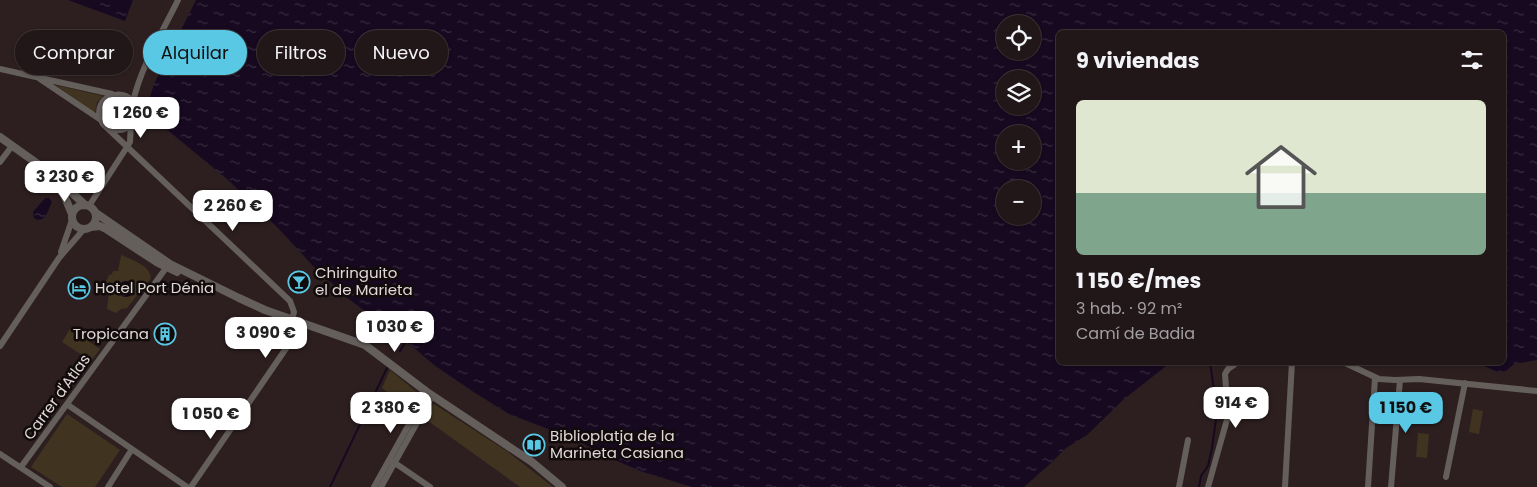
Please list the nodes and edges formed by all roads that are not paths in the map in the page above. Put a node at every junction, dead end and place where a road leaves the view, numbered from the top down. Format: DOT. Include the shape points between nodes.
graph roads {
  1 [pos="178,0"];
  2 [pos="0,69"];
  3 [pos="37,77"];
  4 [pos="136,88"];
  5 [pos="114,94"];
  6 [pos="124,96"];
  7 [pos="133,102"];
  8 [pos="101,120"];
  9 [pos="131,124"];
  10 [pos="110,129"];
  11 [pos="0,137"];
  12 [pos="12,146"];
  13 [pos="127,147"];
  14 [pos="0,162"];
  15 [pos="44,170"];
  16 [pos="87,205"];
  17 [pos="96,213"];
  18 [pos="72,217"];
  19 [pos="87,228"];
  20 [pos="59,258"];
  21 [pos="166,268"];
  22 [pos="203,280"];
  23 [pos="292,320"];
  24 [pos="301,323"];
  25 [pos="0,346"];
  26 [pos="1234,365"];
  27 [pos="1292,365"];
  28 [pos="1349,365"];
  29 [pos="1375,378"];
  30 [pos="1400,380"];
  31 [pos="1465,383"];
  32 [pos="1537,391"];
  33 [pos="429,394"];
  34 [pos="68,405"];
  35 [pos="1188,440"];
  36 [pos="132,449"];
  37 [pos="0,454"];
  38 [pos="392,461"];
  39 [pos="21,467"];
  40 [pos="1446,477"];
  41 [pos="50,487"];
  42 [pos="108,487"];
  43 [pos="187,487"];
  44 [pos="191,487"];
  45 [pos="374,487"];
  46 [pos="381,487"];
  47 [pos="430,487"];
  48 [pos="562,487"];
  49 [pos="1179,487"];
  50 [pos="1208,487"];
  51 [pos="1285,487"];
  52 [pos="1368,487"];
  53 [pos="1391,487"];
  1 -- 4 [label="street"];
  2 -- 3 [label="street"];
  3 -- 5 [label="street"];
  3 -- 8 [label="street"];
  4 -- 6 [label="street"];
  4 -- 7 [label="street"];
  5 -- 6 [label="street"];
  5 -- 8 [label="street" via="101,104"];
  6 -- 7 [label="street"];
  7 -- 9 [label="street" via="136,111"];
  8 -- 10 [label="street"];
  9 -- 10 [label="street" via="122,130"];
  9 -- 13 [label="street"];
  10 -- 13 [label="street"];
  11 -- 12 [label="street"];
  12 -- 14 [label="street"];
  12 -- 15 [label="street"];
  13 -- 16 [label="street"];
  13 -- 23 [label="street" via="290,301 294,312"];
  15 -- 16 [label="street"];
  15 -- 18 [label="street" via="64,195"];
  16 -- 17 [label="street"];
  16 -- 18 [label="street" via="76,207"];
  17 -- 19 [label="street" via="96,221"];
  17 -- 22 [label="street" via="165,261"];
  18 -- 19 [label="street" via="76,227"];
  18 -- 20 [label="street"];
  19 -- 20 [label="street"];
  19 -- 21 [label="street" via="100,226 110,231"];
  20 -- 25 [label="street"];
  21 -- 22 [label="street"];
  21 -- 34 [label="street, Carrer d'Atlas"];
  22 -- 23 [label="street"];
  23 -- 24 [label="street"];
  24 -- 33 [label="street" via="365,345"];
  24 -- 44 [label="street" via="298,332"];
  26 -- 50 [label="street" via="1225,374 1228,416"];
  27 -- 51 [label="street"];
  28 -- 29 [label="street"];
  29 -- 30 [label="street"];
  29 -- 52 [label="street"];
  30 -- 31 [label="street"];
  30 -- 53 [label="street"];
  31 -- 32 [label="street"];
  31 -- 40 [label="street"];
  33 -- 38 [label="street"];
  33 -- 48 [label="street" via="532,462"];
  34 -- 36 [label="street"];
  34 -- 39 [label="street, Carrer d'Atlas"];
  35 -- 49 [label="street"];
  36 -- 42 [label="street"];
  36 -- 43 [label="street"];
  37 -- 39 [label="street"];
  38 -- 45 [label="street"];
  38 -- 46 [label="street"];
  38 -- 47 [label="street"];
  39 -- 41 [label="street"];
}
